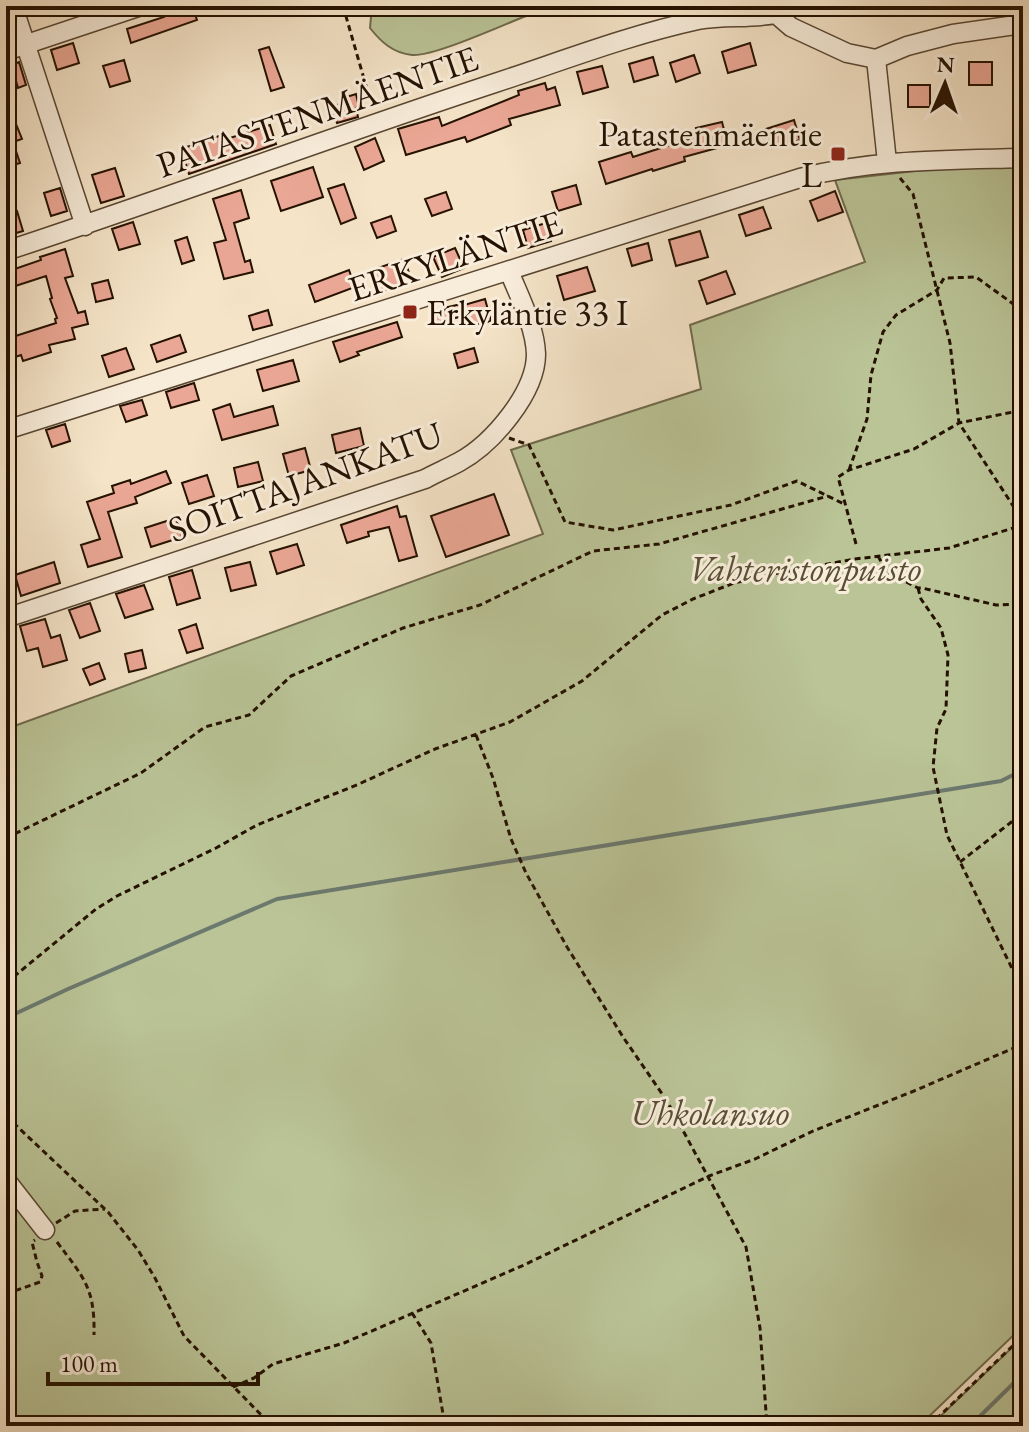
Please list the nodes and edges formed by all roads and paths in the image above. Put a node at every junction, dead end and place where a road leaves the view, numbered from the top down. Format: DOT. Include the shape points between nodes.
graph roads {
  1 [pos="13,6"];
  2 [pos="141,6"];
  3 [pos="343,6"];
  4 [pos="773,10"];
  5 [pos="1023,24"];
  6 [pos="26,44"];
  7 [pos="6,51"];
  8 [pos="876,59"];
  9 [pos="376,122"];
  10 [pos="1023,158"];
  11 [pos="887,162"];
  12 [pos="85,226"];
  13 [pos="6,251"];
  14 [pos="509,271"];
  15 [pos="937,290"];
  16 [pos="1023,311"];
  17 [pos="1023,410"];
  18 [pos="959,423"];
  19 [pos="6,430"];
  20 [pos="506,437"];
  21 [pos="849,470"];
  22 [pos="828,496"];
  23 [pos="844,504"];
  24 [pos="1023,523"];
  25 [pos="856,544"];
  26 [pos="878,556"];
  27 [pos="918,588"];
  28 [pos="1023,604"];
  29 [pos="6,618"];
  30 [pos="476,735"];
  31 [pos="1023,813"];
  32 [pos="6,838"];
  33 [pos="960,862"];
  34 [pos="6,983"];
  35 [pos="1023,991"];
  36 [pos="1023,1044"];
  37 [pos="6,1116"];
  38 [pos="709,1176"];
  39 [pos="6,1180"];
  40 [pos="105,1209"];
  41 [pos="45,1230"];
  42 [pos="6,1294"];
  43 [pos="412,1313"];
  44 [pos="94,1335"];
  45 [pos="1023,1336"];
  46 [pos="233,1387"];
  47 [pos="272,1426"];
  48 [pos="445,1426"];
  49 [pos="767,1426"];
  50 [pos="929,1426"];
  1 -- 6 [label="street"];
  2 -- 6 [label="street"];
  3 -- 9 [label="path"];
  4 -- 8 [label="street, PATASTENMÄENTIE" via="791,27 847,53"];
  4 -- 9 [label="street, PATASTENMÄENTIE" via="757,18 700,20 649,33"];
  5 -- 8 [label="street" via="953,34"];
  6 -- 7 [label="street"];
  6 -- 12 [label="street"];
  8 -- 11 [label="street"];
  9 -- 12 [label="street, PATASTENMÄENTIE"];
  10 -- 11 [label="street, ERKYLÄNTIE"];
  11 -- 14 [label="street, ERKYLÄNTIE" via="800,178"];
  11 -- 15 [label="path" via="913,194"];
  12 -- 13 [label="street, PATASTENMÄENTIE"];
  14 -- 19 [label="street, ERKYLÄNTIE"];
  14 -- 29 [label="street, SOITTAJANKATU" via="533,337 534,373 488,441 461,461 425,479"];
  15 -- 16 [label="path" via="944,278 976,277"];
  15 -- 18 [label="path" via="950,343"];
  15 -- 21 [label="path" via="896,315 883,332 871,375 867,419"];
  17 -- 18 [label="path"];
  18 -- 21 [label="path" via="914,449"];
  18 -- 24 [label="path"];
  20 -- 22 [label="path" via="529,445 565,522 613,530 731,505 797,481"];
  21 -- 23 [label="path" via="838,477"];
  22 -- 23 [label="path"];
  22 -- 32 [label="path" via="659,544 593,551 480,605 403,628 291,676 249,715 205,727 141,773"];
  23 -- 25 [label="path"];
  24 -- 26 [label="path" via="949,548"];
  26 -- 27 [label="path" via="887,572"];
  26 -- 30 [label="path" via="734,583 693,599 662,615 582,681"];
  27 -- 28 [label="path" via="996,605"];
  27 -- 33 [label="path" via="941,628 948,655 946,709 937,728 933,767 947,835"];
  30 -- 34 [label="path" via="257,825 117,896"];
  30 -- 38 [label="path" via="526,873"];
  31 -- 33 [label="path"];
  33 -- 35 [label="path"];
  36 -- 38 [label="path"];
  37 -- 40 [label="path"];
  38 -- 43 [label="path"];
  38 -- 49 [label="path" via="746,1247 760,1328"];
  39 -- 41 [label="street"];
  40 -- 41 [label="path" via="75,1211"];
  40 -- 46 [label="path" via="138,1250 184,1336"];
  41 -- 42 [label="path" via="32,1242 40,1282"];
  41 -- 44 [label="path" via="90,1289"];
  43 -- 46 [label="path" via="344,1343 273,1364"];
  43 -- 48 [label="path" via="431,1343"];
  45 -- 50 [label="path"];
  46 -- 47 [label="path"];
}
